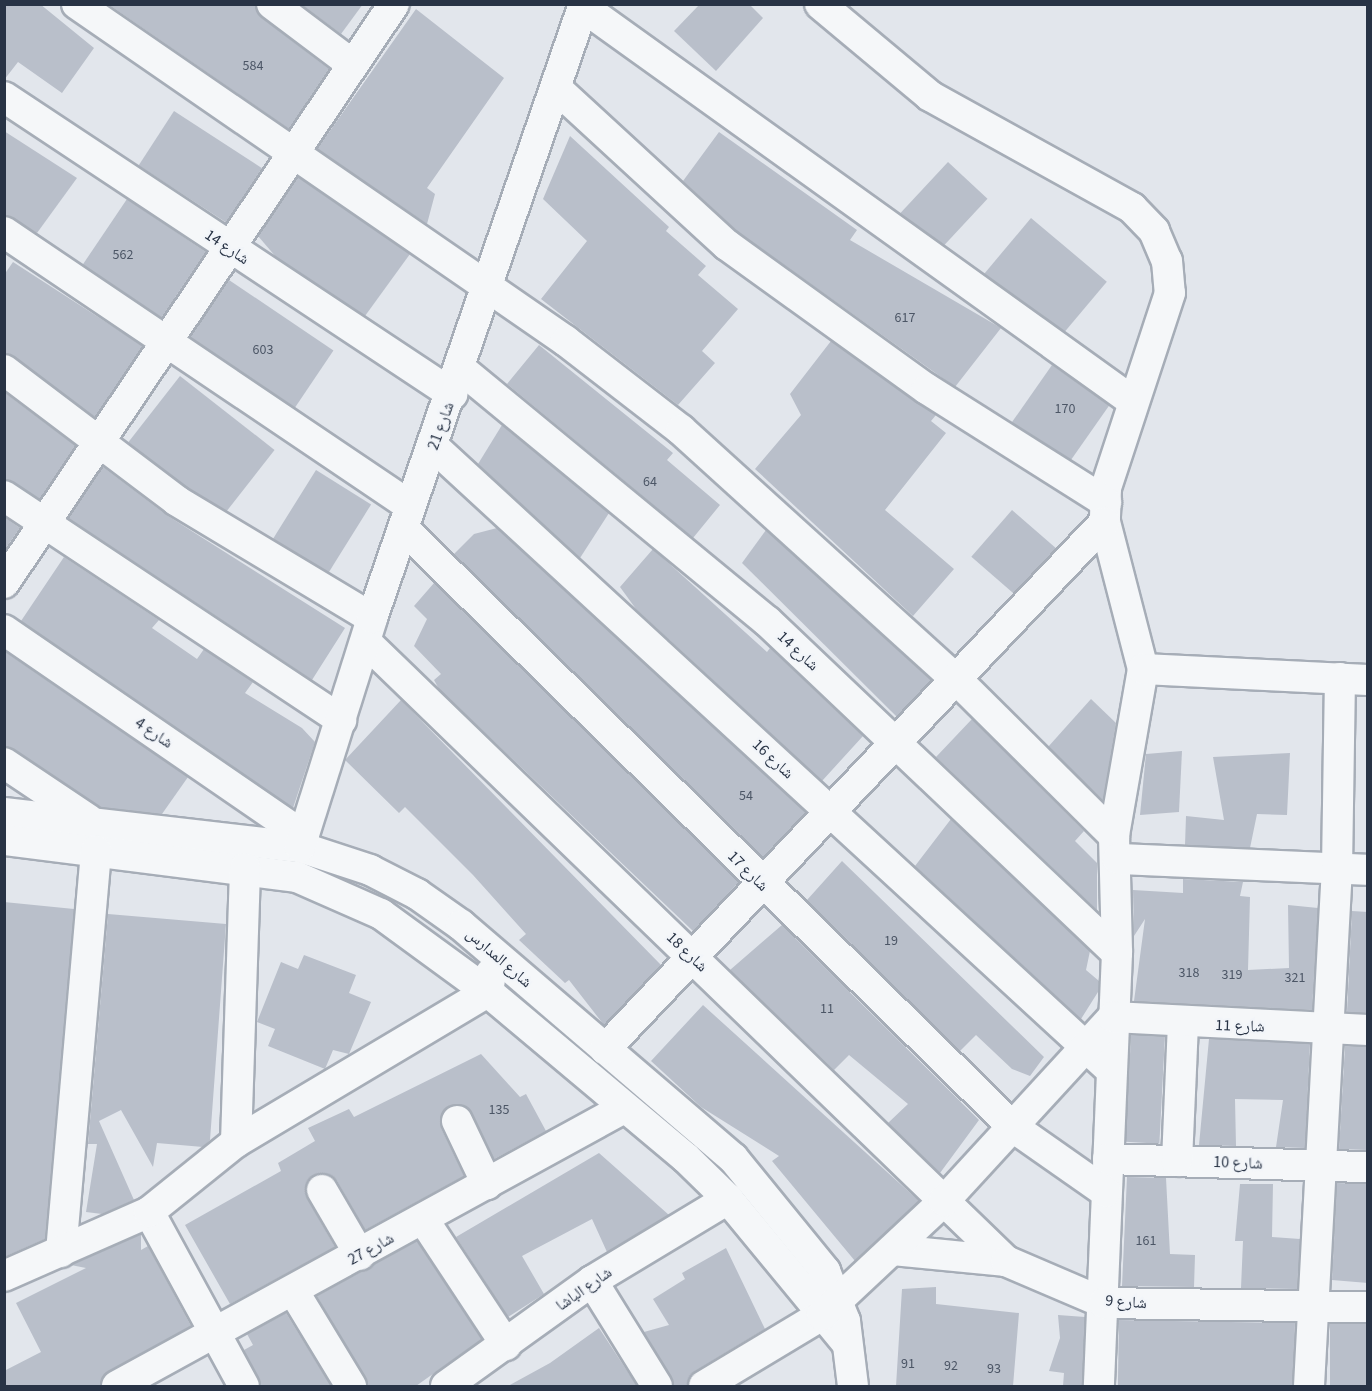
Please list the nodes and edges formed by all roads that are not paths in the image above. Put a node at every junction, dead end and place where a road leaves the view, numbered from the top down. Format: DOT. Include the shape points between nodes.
graph roads {
  1 [pos="77,4"];
  2 [pos="272,4"];
  3 [pos="394,4"];
  4 [pos="820,4"];
  5 [pos="584,6"];
  6 [pos="353,65"];
  7 [pos="556,88"];
  8 [pos="4,98"];
  9 [pos="295,151"];
  10 [pos="4,232"];
  11 [pos="227,248"];
  12 [pos="488,288"];
  13 [pos="168,342"];
  14 [pos="4,370"];
  15 [pos="457,381"];
  16 [pos="1131,400"];
  17 [pos="102,442"];
  18 [pos="434,447"];
  19 [pos="4,496"];
  20 [pos="1105,512"];
  21 [pos="408,518"];
  22 [pos="44,522"];
  23 [pos="4,583"];
  24 [pos="4,630"];
  25 [pos="370,631"];
  26 [pos="1143,669"];
  27 [pos="956,679"];
  28 [pos="1354,679"];
  29 [pos="341,720"];
  30 [pos="894,744"];
  31 [pos="4,763"];
  32 [pos="829,811"];
  33 [pos="4,813"];
  34 [pos="94,837"];
  35 [pos="4,840"];
  36 [pos="302,841"];
  37 [pos="1116,848"];
  38 [pos="244,868"];
  39 [pos="1337,868"];
  40 [pos="1368,870"];
  41 [pos="763,887"];
  42 [pos="1117,953"];
  43 [pos="495,956"];
  44 [pos="691,957"];
  45 [pos="488,992"];
  46 [pos="1113,1017"];
  47 [pos="1183,1024"];
  48 [pos="1329,1029"];
  49 [pos="1368,1030"];
  50 [pos="1087,1047"];
  51 [pos="605,1049"];
  52 [pos="1112,1071"];
  53 [pos="624,1108"];
  54 [pos="457,1121"];
  55 [pos="1013,1127"];
  56 [pos="236,1142"];
  57 [pos="1108,1159"];
  58 [pos="1177,1161"];
  59 [pos="1320,1165"];
  60 [pos="1368,1167"];
  61 [pos="487,1184"];
  62 [pos="322,1190"];
  63 [pos="1106,1192"];
  64 [pos="728,1199"];
  65 [pos="944,1201"];
  66 [pos="148,1212"];
  67 [pos="423,1219"];
  68 [pos="893,1250"];
  69 [pos="61,1252"];
  70 [pos="360,1255"];
  71 [pos="1006,1261"];
  72 [pos="4,1276"];
  73 [pos="592,1281"];
  74 [pos="294,1292"];
  75 [pos="1104,1303"];
  76 [pos="1312,1306"];
  77 [pos="830,1307"];
  78 [pos="1368,1307"];
  79 [pos="215,1334"];
  80 [pos="506,1345"];
  81 [pos="134,1382"];
  82 [pos="464,1382"];
  83 [pos="244,1386"];
  84 [pos="351,1386"];
  85 [pos="657,1386"];
  86 [pos="704,1386"];
  87 [pos="853,1386"];
  88 [pos="1099,1386"];
  89 [pos="1309,1386"];
  1 -- 9 [label="street"];
  2 -- 6 [label="street"];
  3 -- 6 [label="street"];
  4 -- 16 [label="street" via="930,96 1132,208 1154,231 1167,261 1170,293"];
  5 -- 7 [label="street, شارع 21"];
  5 -- 16 [label="street"];
  6 -- 9 [label="street"];
  7 -- 12 [label="street, شارع 21"];
  7 -- 20 [label="street" via="726,245"];
  8 -- 11 [label="street, شارع 14"];
  9 -- 11 [label="street"];
  9 -- 12 [label="street"];
  10 -- 13 [label="street, شارع 17"];
  11 -- 13 [label="street"];
  11 -- 15 [label="street, شارع 14"];
  12 -- 15 [label="street, شارع 21"];
  12 -- 27 [label="street" via="681,430"];
  13 -- 17 [label="street"];
  13 -- 21 [label="street, شارع 17"];
  14 -- 17 [label="street, شارع 18"];
  15 -- 18 [label="street, شارع 21"];
  15 -- 30 [label="street, شارع 14" via="767,621"];
  16 -- 20 [label="street"];
  17 -- 22 [label="street"];
  17 -- 25 [label="street, شارع 18" via="177,501"];
  18 -- 21 [label="street, شارع 21"];
  18 -- 32 [label="street, شارع 16"];
  19 -- 22 [label="street"];
  20 -- 26 [label="street"];
  20 -- 27 [label="street"];
  21 -- 25 [label="street, شارع 21"];
  21 -- 41 [label="street, شارع 17"];
  22 -- 23 [label="street"];
  22 -- 29 [label="street"];
  24 -- 36 [label="street, شارع 4"];
  25 -- 29 [label="street, شارع 21"];
  25 -- 44 [label="street, شارع 18"];
  26 -- 28 [label="street"];
  26 -- 37 [label="street"];
  27 -- 30 [label="street"];
  27 -- 37 [label="street"];
  28 -- 39 [label="street"];
  29 -- 36 [label="street, شارع 21"];
  30 -- 32 [label="street"];
  30 -- 42 [label="street, شارع 14"];
  31 -- 34 [label="street"];
  32 -- 41 [label="street"];
  32 -- 50 [label="street, شارع 16"];
  33 -- 34 [label="street, شارع المدارس"];
  34 -- 35 [label="street, شارع المدارس"];
  34 -- 36 [label="street, شارع المدارس"];
  34 -- 38 [label="street, شارع المدارس"];
  34 -- 69 [label="street"];
  36 -- 43 [label="street, شارع المدارس" via="417,894"];
  37 -- 39 [label="street"];
  37 -- 42 [label="street"];
  38 -- 45 [label="street, شارع المدارس" via="340,893 410,933"];
  38 -- 56 [label="street"];
  39 -- 40 [label="street"];
  39 -- 48 [label="street"];
  41 -- 44 [label="street"];
  41 -- 55 [label="street, شارع 17"];
  42 -- 46 [label="street"];
  43 -- 45 [label="street"];
  43 -- 51 [label="street, شارع المدارس"];
  44 -- 51 [label="street"];
  44 -- 65 [label="street, شارع 18"];
  45 -- 53 [label="street, شارع المدارس"];
  45 -- 56 [label="street"];
  46 -- 47 [label="street, شارع 11"];
  46 -- 50 [label="street"];
  46 -- 52 [label="street"];
  47 -- 48 [label="street, شارع 11"];
  47 -- 58 [label="street"];
  48 -- 49 [label="street, شارع 11"];
  48 -- 59 [label="street"];
  50 -- 52 [label="street, شارع 16"];
  50 -- 55 [label="street"];
  51 -- 77 [label="street, شارع المدارس" via="733,1158 811,1250"];
  52 -- 57 [label="street"];
  53 -- 61 [label="street, شارع 27"];
  53 -- 64 [label="street, شارع المدارس"];
  54 -- 61 [label="street"];
  55 -- 63 [label="street, شارع 17"];
  55 -- 65 [label="street"];
  56 -- 66 [label="street"];
  57 -- 58 [label="street, شارع 10"];
  57 -- 63 [label="street"];
  58 -- 59 [label="street, شارع 10"];
  59 -- 60 [label="street, شارع 10"];
  59 -- 76 [label="street"];
  61 -- 67 [label="street, شارع 27"];
  62 -- 70 [label="street"];
  63 -- 75 [label="street"];
  64 -- 73 [label="street, شارع الباشا"];
  64 -- 77 [label="street, شارع المدارس"];
  65 -- 68 [label="street"];
  65 -- 71 [label="street, شارع 18"];
  66 -- 69 [label="street"];
  66 -- 79 [label="street"];
  67 -- 70 [label="street, شارع 27"];
  67 -- 80 [label="street"];
  68 -- 71 [label="street, شارع 9"];
  68 -- 77 [label="street"];
  69 -- 72 [label="street"];
  70 -- 74 [label="street, شارع 27"];
  71 -- 75 [label="street, شارع 9"];
  73 -- 80 [label="street, شارع الباشا"];
  73 -- 85 [label="street"];
  74 -- 79 [label="street, شارع 27"];
  74 -- 84 [label="street"];
  75 -- 76 [label="street, شارع 9"];
  75 -- 88 [label="street"];
  76 -- 78 [label="street, شارع 9"];
  76 -- 89 [label="street"];
  77 -- 86 [label="street"];
  77 -- 87 [label="street, شارع المدارس" via="845,1341"];
  79 -- 81 [label="street, شارع 27"];
  79 -- 83 [label="street"];
  80 -- 82 [label="street, شارع الباشا"];
}
